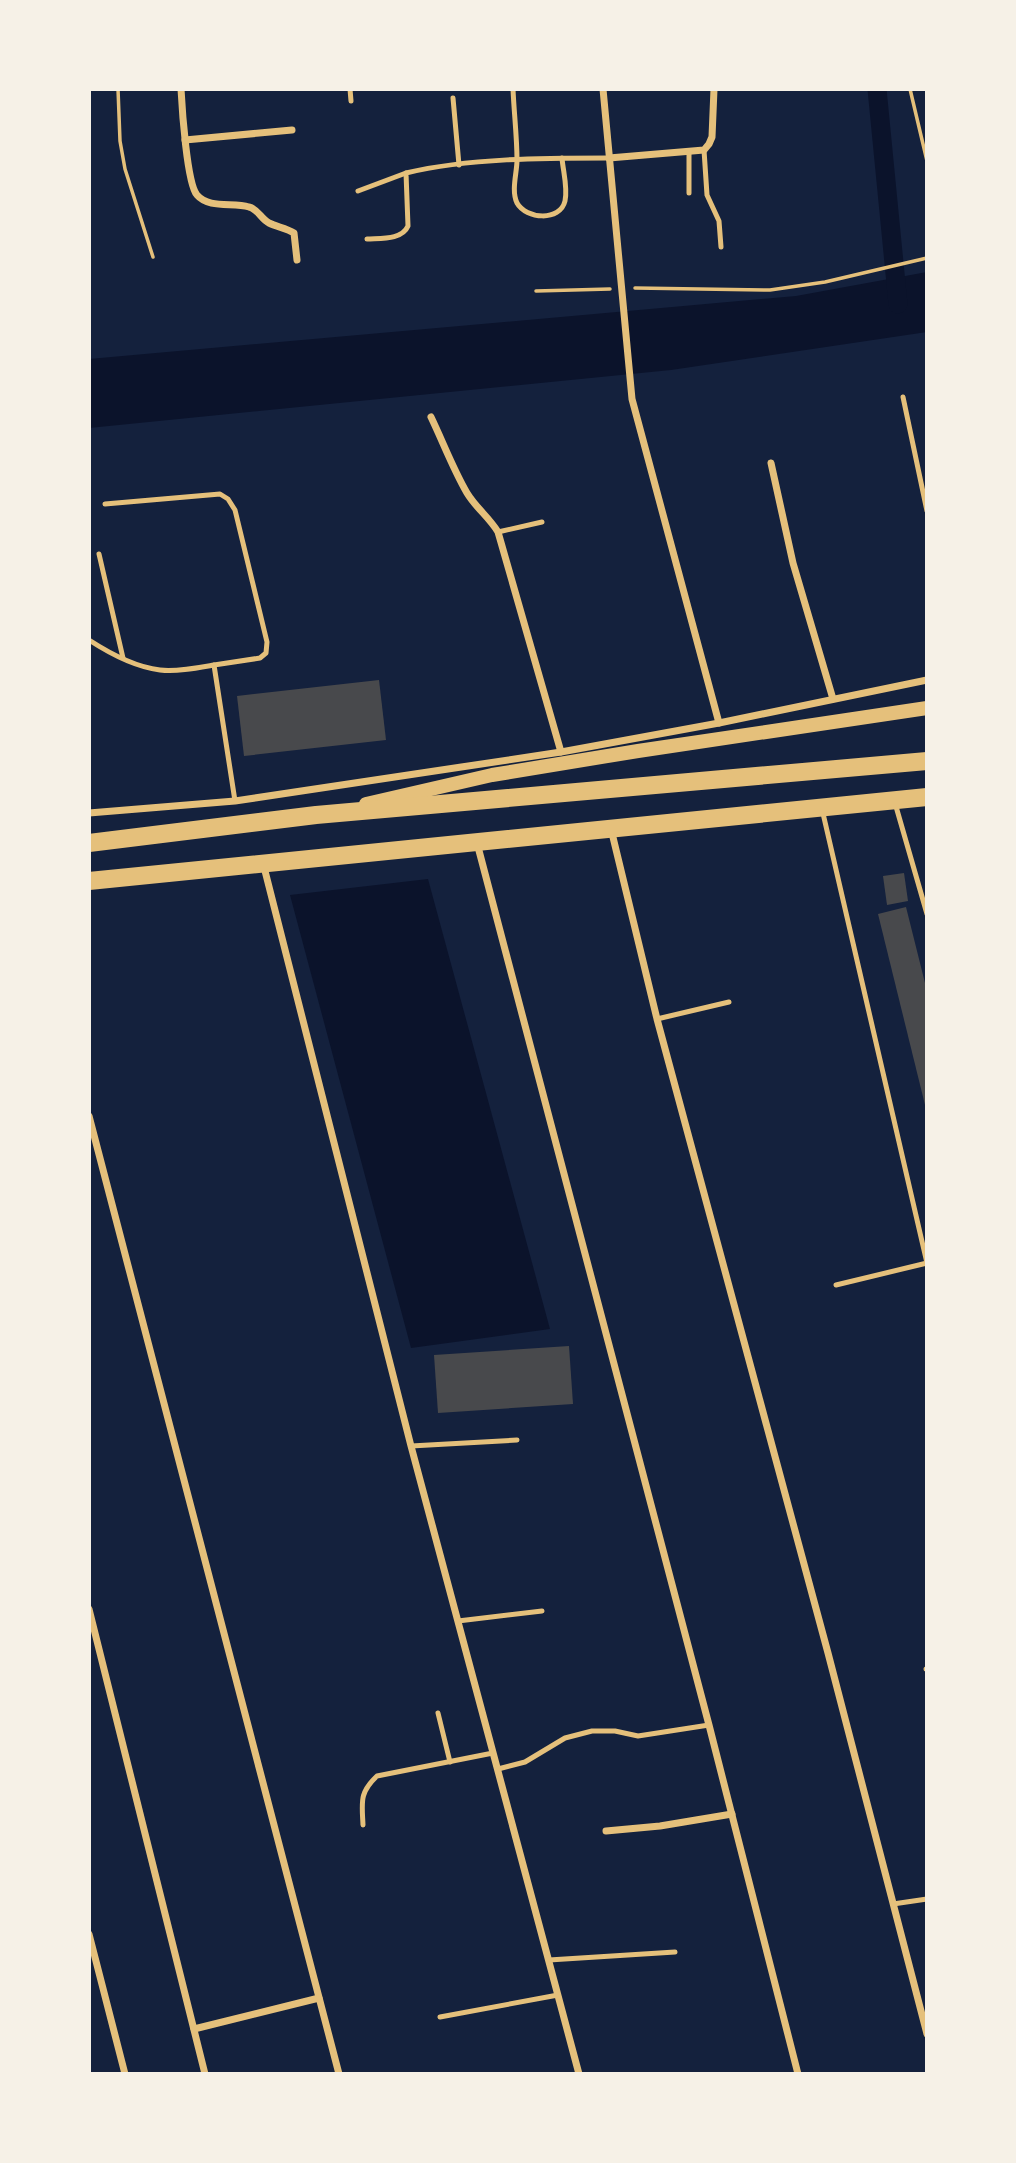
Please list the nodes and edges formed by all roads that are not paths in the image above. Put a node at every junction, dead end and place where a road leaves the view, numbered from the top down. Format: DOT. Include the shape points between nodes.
graph roads {
  1 [pos="181,89"];
  2 [pos="350,89"];
  3 [pos="513,89"];
  4 [pos="603,89"];
  5 [pos="714,89"];
  6 [pos="453,98"];
  7 [pos="351,101"];
  8 [pos="292,130"];
  9 [pos="185,140"];
  10 [pos="704,150"];
  11 [pos="689,152"];
  12 [pos="562,158"];
  13 [pos="609,158"];
  14 [pos="517,160"];
  15 [pos="459,165"];
  16 [pos="406,173"];
  17 [pos="358,191"];
  18 [pos="689,193"];
  19 [pos="367,239"];
  20 [pos="721,247"];
  21 [pos="298,260"];
  22 [pos="903,397"];
  23 [pos="431,417"];
  24 [pos="771,463"];
  25 [pos="105,504"];
  26 [pos="927,511"];
  27 [pos="542,522"];
  28 [pos="498,532"];
  29 [pos="99,554"];
  30 [pos="89,640"];
  31 [pos="123,658"];
  32 [pos="215,665"];
  33 [pos="927,680"];
  34 [pos="833,699"];
  35 [pos="927,708"];
  36 [pos="719,723"];
  37 [pos="561,752"];
  38 [pos="927,761"];
  39 [pos="927,797"];
  40 [pos="894,800"];
  41 [pos="235,801"];
  42 [pos="822,808"];
  43 [pos="89,813"];
  44 [pos="316,815"];
  45 [pos="611,828"];
  46 [pos="477,842"];
  47 [pos="89,843"];
  48 [pos="263,863"];
  49 [pos="89,881"];
  50 [pos="927,914"];
  51 [pos="729,1002"];
  52 [pos="657,1019"];
  53 [pos="89,1116"];
  54 [pos="927,1263"];
  55 [pos="836,1285"];
  56 [pos="517,1440"];
  57 [pos="411,1446"];
  58 [pos="89,1609"];
  59 [pos="542,1611"];
  60 [pos="458,1620"];
  61 [pos="438,1713"];
  62 [pos="709,1725"];
  63 [pos="493,1752"];
  64 [pos="450,1762"];
  65 [pos="498,1769"];
  66 [pos="732,1814"];
  67 [pos="363,1825"];
  68 [pos="606,1831"];
  69 [pos="927,1899"];
  70 [pos="893,1904"];
  71 [pos="89,1934"];
  72 [pos="675,1952"];
  73 [pos="549,1960"];
  74 [pos="558,1995"];
  75 [pos="319,1998"];
  76 [pos="440,2017"];
  77 [pos="194,2029"];
  78 [pos="927,2034"];
  79 [pos="125,2074"];
  80 [pos="205,2074"];
  81 [pos="339,2074"];
  82 [pos="579,2074"];
  83 [pos="799,2074"];
  1 -- 9 [label="street"];
  2 -- 7 [label="lane"];
  3 -- 14 [label="lane"];
  4 -- 13 [label="street"];
  5 -- 10 [label="street" via="712,137"];
  6 -- 15 [label="lane"];
  8 -- 9 [label="street"];
  9 -- 21 [label="street" via="196,195 211,203 248,206 269,223 294,233"];
  10 -- 11 [label="street"];
  10 -- 20 [label="lane" via="707,195 719,221"];
  11 -- 13 [label="street"];
  11 -- 18 [label="lane"];
  12 -- 13 [label="lane"];
  12 -- 14 [label="lane"];
  12 -- 14 [label="lane" via="566,199 558,212 546,216 530,215 516,200"];
  13 -- 36 [label="street" via="632,399"];
  14 -- 15 [label="lane"];
  15 -- 16 [label="lane"];
  16 -- 17 [label="lane"];
  16 -- 19 [label="lane" via="406,232"];
  22 -- 26 [label="lane"];
  23 -- 28 [label="street" via="467,493"];
  24 -- 34 [label="street" via="793,563"];
  25 -- 32 [label="lane" via="220,494 228,499 267,642 260,658"];
  27 -- 28 [label="lane"];
  28 -- 37 [label="street"];
  29 -- 31 [label="lane"];
  30 -- 31 [label="lane"];
  31 -- 32 [label="lane" via="160,670"];
  32 -- 41 [label="lane"];
  33 -- 34 [label="street"];
  34 -- 36 [label="street"];
  35 -- 44 [label="main road" via="492,775"];
  36 -- 37 [label="street"];
  37 -- 41 [label="street"];
  38 -- 44 [label="main road"];
  39 -- 40 [label="main road"];
  40 -- 42 [label="main road"];
  40 -- 50 [label="lane"];
  41 -- 43 [label="street"];
  42 -- 45 [label="main road"];
  42 -- 54 [label="lane"];
  44 -- 47 [label="main road"];
  45 -- 46 [label="main road"];
  45 -- 52 [label="street"];
  46 -- 48 [label="main road"];
  46 -- 62 [label="street"];
  48 -- 49 [label="main road"];
  48 -- 57 [label="street"];
  51 -- 52 [label="lane"];
  52 -- 70 [label="street"];
  53 -- 75 [label="street"];
  54 -- 55 [label="lane"];
  56 -- 57 [label="lane"];
  57 -- 60 [label="street"];
  58 -- 77 [label="street"];
  59 -- 60 [label="lane"];
  60 -- 63 [label="street"];
  61 -- 64 [label="lane"];
  62 -- 65 [label="lane" via="638,1736 592,1731 565,1738 525,1762"];
  62 -- 66 [label="street"];
  63 -- 64 [label="lane"];
  63 -- 65 [label="street"];
  64 -- 67 [label="lane" via="377,1776 361,1799"];
  65 -- 73 [label="street"];
  66 -- 68 [label="street"];
  66 -- 83 [label="street"];
  69 -- 70 [label="lane"];
  70 -- 78 [label="street"];
  71 -- 79 [label="street"];
  72 -- 73 [label="lane"];
  73 -- 74 [label="street"];
  74 -- 76 [label="lane"];
  74 -- 82 [label="street"];
  75 -- 77 [label="street"];
  75 -- 81 [label="street"];
  77 -- 80 [label="street"];
}
